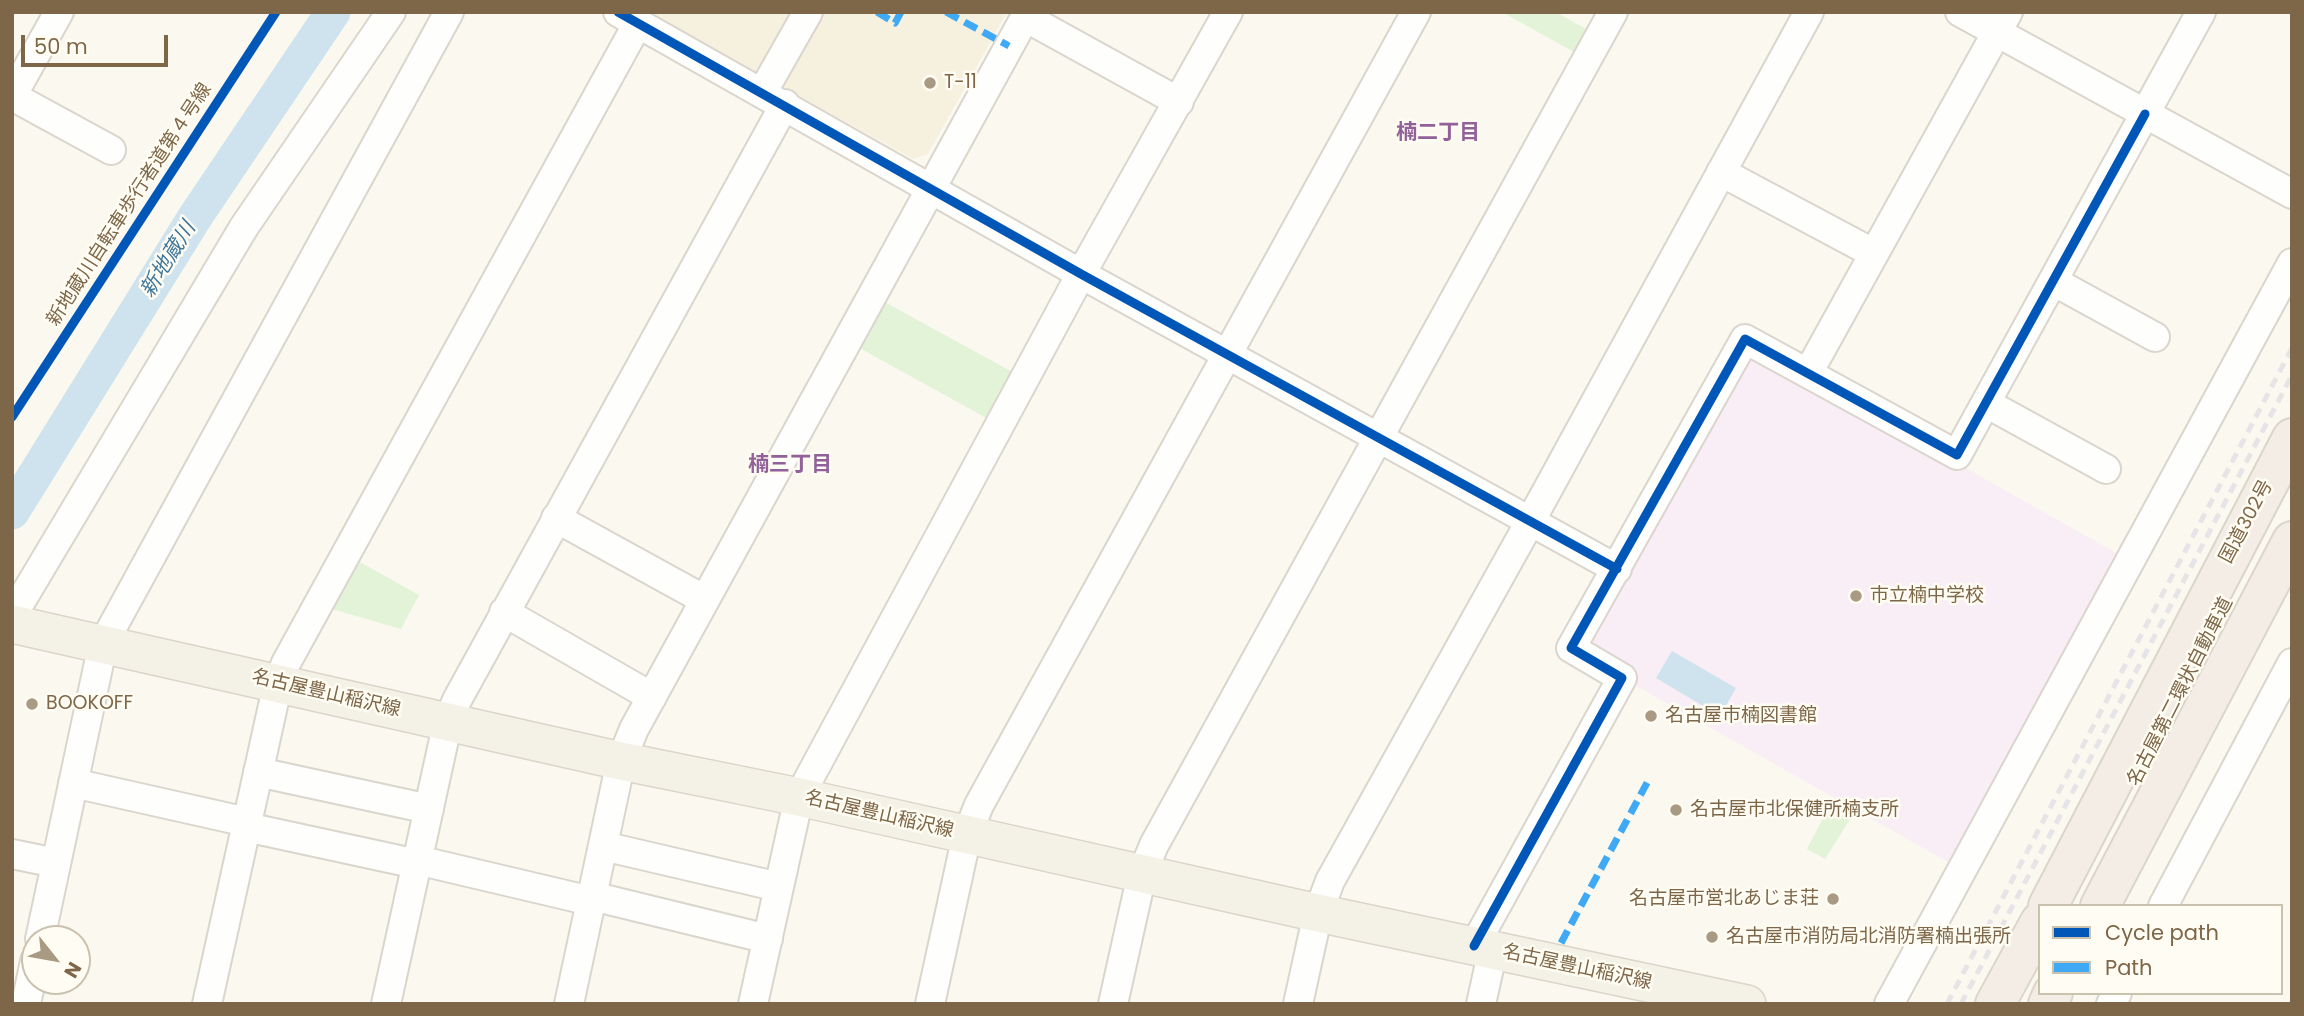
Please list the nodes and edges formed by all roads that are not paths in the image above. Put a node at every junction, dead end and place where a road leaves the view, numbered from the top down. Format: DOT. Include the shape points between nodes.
graph roads {
  1 [pos="59,12"];
  2 [pos="391,12"];
  3 [pos="449,12"];
  4 [pos="808,12"];
  5 [pos="1228,12"];
  6 [pos="1416,12"];
  7 [pos="1613,12"];
  8 [pos="1809,12"];
  9 [pos="1960,12"];
  10 [pos="2201,12"];
  11 [pos="1027,15"];
  12 [pos="628,17"];
  13 [pos="2002,22"];
  14 [pos="773,99"];
  15 [pos="1179,102"];
  16 [pos="2146,114"];
  17 [pos="111,150"];
  18 [pos="1721,172"];
  19 [pos="930,188"];
  20 [pos="2292,194"];
  21 [pos="1873,253"];
  22 [pos="2292,263"];
  23 [pos="1082,274"];
  24 [pos="2053,281"];
  25 [pos="2155,337"];
  26 [pos="1227,354"];
  27 [pos="1808,373"];
  28 [pos="1986,403"];
  29 [pos="2292,438"];
  30 [pos="1379,439"];
  31 [pos="2292,463"];
  32 [pos="2106,469"];
  33 [pos="2292,478"];
  34 [pos="556,518"];
  35 [pos="1531,520"];
  36 [pos="2280,558"];
  37 [pos="1617,569"];
  38 [pos="705,600"];
  39 [pos="504,612"];
  40 [pos="12,616"];
  41 [pos="12,624"];
  42 [pos="103,644"];
  43 [pos="2292,663"];
  44 [pos="278,683"];
  45 [pos="652,697"];
  46 [pos="448,721"];
  47 [pos="621,761"];
  48 [pos="258,772"];
  49 [pos="74,783"];
  50 [pos="799,797"];
  51 [pos="429,809"];
  52 [pos="973,820"];
  53 [pos="246,824"];
  54 [pos="603,845"];
  55 [pos="12,854"];
  56 [pos="1148,860"];
  57 [pos="417,862"];
  58 [pos="56,863"];
  59 [pos="779,887"];
  60 [pos="592,899"];
  61 [pos="2161,903"];
  62 [pos="2049,904"];
  63 [pos="2071,904"];
  64 [pos="2101,904"];
  65 [pos="2119,904"];
  66 [pos="1318,913"];
  67 [pos="43,925"];
  68 [pos="2038,926"];
  69 [pos="768,939"];
  70 [pos="1484,948"];
  71 [pos="2038,967"];
  72 [pos="1743,1003"];
  73 [pos="206,1004"];
  74 [pos="386,1004"];
  75 [pos="569,1004"];
  76 [pos="753,1004"];
  77 [pos="930,1004"];
  78 [pos="1112,1004"];
  79 [pos="1298,1004"];
  80 [pos="1481,1004"];
  81 [pos="1889,1004"];
  82 [pos="1995,1004"];
  83 [pos="2018,1004"];
  1 -- 17 [label="street" via="12,96"];
  2 -- 40 [label="street" via="244,228"];
  3 -- 42 [label="street"];
  4 -- 14 [label="street"];
  5 -- 15 [label="street"];
  6 -- 26 [label="street"];
  7 -- 30 [label="street"];
  8 -- 18 [label="street"];
  9 -- 13 [label="street"];
  10 -- 16 [label="street"];
  11 -- 15 [label="street"];
  11 -- 19 [label="street"];
  12 -- 14 [label="street"];
  12 -- 44 [label="street"];
  13 -- 16 [label="street"];
  13 -- 21 [label="street"];
  14 -- 19 [label="street"];
  14 -- 34 [label="street"];
  15 -- 23 [label="street"];
  16 -- 20 [label="street"];
  16 -- 24 [label="street"];
  18 -- 21 [label="street"];
  18 -- 35 [label="street"];
  19 -- 23 [label="street"];
  19 -- 38 [label="street"];
  21 -- 27 [label="street"];
  22 -- 81 [label="street"];
  23 -- 26 [label="street"];
  23 -- 50 [label="street"];
  24 -- 25 [label="street"];
  24 -- 28 [label="street"];
  26 -- 30 [label="street"];
  26 -- 52 [label="street"];
  27 -- 28 [label="street" via="1957,455"];
  27 -- 37 [label="street" via="1745,339"];
  28 -- 32 [label="street"];
  29 -- 62 [label="highway, 国道302号"];
  30 -- 35 [label="street"];
  30 -- 56 [label="street"];
  31 -- 36 [label="highway"];
  33 -- 36 [label="highway, 名古屋第二環状自動車道"];
  34 -- 38 [label="street"];
  34 -- 39 [label="street"];
  35 -- 37 [label="street"];
  35 -- 66 [label="street" via="1330,881"];
  36 -- 63 [label="highway, 名古屋第二環状自動車道"];
  36 -- 64 [label="highway, 名古屋第二環状自動車道"];
  36 -- 65 [label="highway"];
  37 -- 70 [label="street" via="1571,649 1622,678"];
  38 -- 45 [label="street"];
  39 -- 45 [label="street"];
  39 -- 46 [label="street"];
  41 -- 42 [label="main road, 名古屋豊山稲沢線"];
  42 -- 44 [label="main road, 名古屋豊山稲沢線"];
  42 -- 49 [label="street"];
  43 -- 61 [label="street"];
  44 -- 46 [label="main road, 名古屋豊山稲沢線"];
  44 -- 48 [label="street"];
  45 -- 47 [label="street"];
  46 -- 47 [label="main road, 名古屋豊山稲沢線"];
  46 -- 51 [label="street"];
  47 -- 50 [label="main road, 名古屋豊山稲沢線"];
  47 -- 54 [label="street"];
  48 -- 51 [label="street"];
  48 -- 53 [label="street"];
  49 -- 53 [label="street"];
  49 -- 58 [label="street"];
  50 -- 52 [label="main road, 名古屋豊山稲沢線"];
  50 -- 59 [label="street"];
  51 -- 57 [label="street"];
  52 -- 56 [label="main road, 名古屋豊山稲沢線"];
  52 -- 77 [label="street"];
  53 -- 57 [label="street"];
  53 -- 73 [label="street"];
  54 -- 59 [label="street"];
  54 -- 60 [label="street"];
  55 -- 58 [label="street"];
  56 -- 66 [label="main road, 名古屋豊山稲沢線"];
  56 -- 78 [label="street"];
  57 -- 60 [label="street"];
  57 -- 74 [label="street"];
  58 -- 67 [label="street"];
  59 -- 69 [label="street"];
  60 -- 69 [label="street"];
  60 -- 75 [label="street"];
  66 -- 70 [label="main road, 名古屋豊山稲沢線"];
  66 -- 79 [label="street"];
  68 -- 82 [label="highway"];
  69 -- 76 [label="street"];
  70 -- 72 [label="main road, 名古屋豊山稲沢線"];
  70 -- 80 [label="street"];
  71 -- 83 [label="highway"];
}
